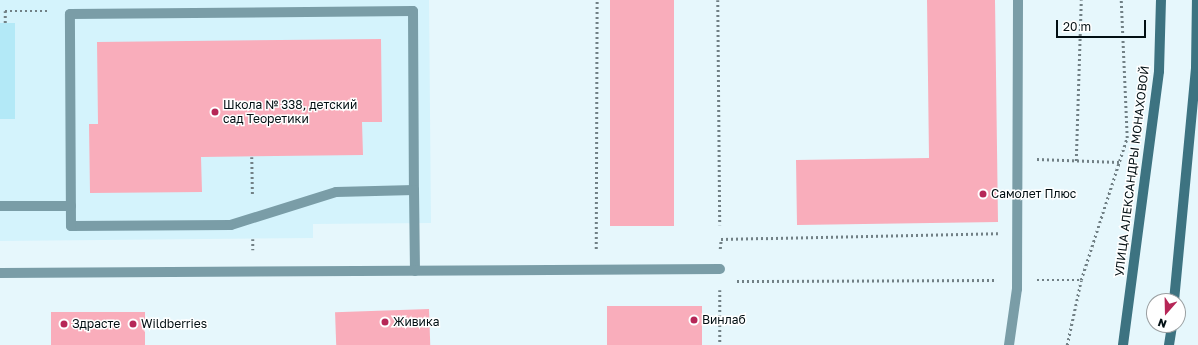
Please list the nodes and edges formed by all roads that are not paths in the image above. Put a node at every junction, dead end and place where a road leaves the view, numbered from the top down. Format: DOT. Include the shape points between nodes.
graph roads {
  1 [pos="1018,0"];
  2 [pos="1161,0"];
  3 [pos="1197,0"];
  4 [pos="414,190"];
  5 [pos="0,206"];
  6 [pos="71,206"];
  7 [pos="720,269"];
  8 [pos="415,271"];
  9 [pos="0,273"];
  10 [pos="1175,293"];
  11 [pos="1171,333"];
  12 [pos="1009,345"];
  13 [pos="1123,345"];
  14 [pos="1169,345"];
  1 -- 12 [label="street" via="1017,289"];
  2 -- 13 [label="main road, УЛИЦА АЛЕКСАНДРЫ МОНАХОВОЙ" via="1159,71"];
  3 -- 10 [label="main road" via="1196,68"];
  4 -- 6 [label="street" via="336,192 231,225 71,226"];
  4 -- 6 [label="street" via="413,11 70,14"];
  4 -- 8 [label="street"];
  5 -- 6 [label="street"];
  7 -- 8 [label="street"];
  8 -- 9 [label="street"];
  11 -- 14 [label="main road"];
}
